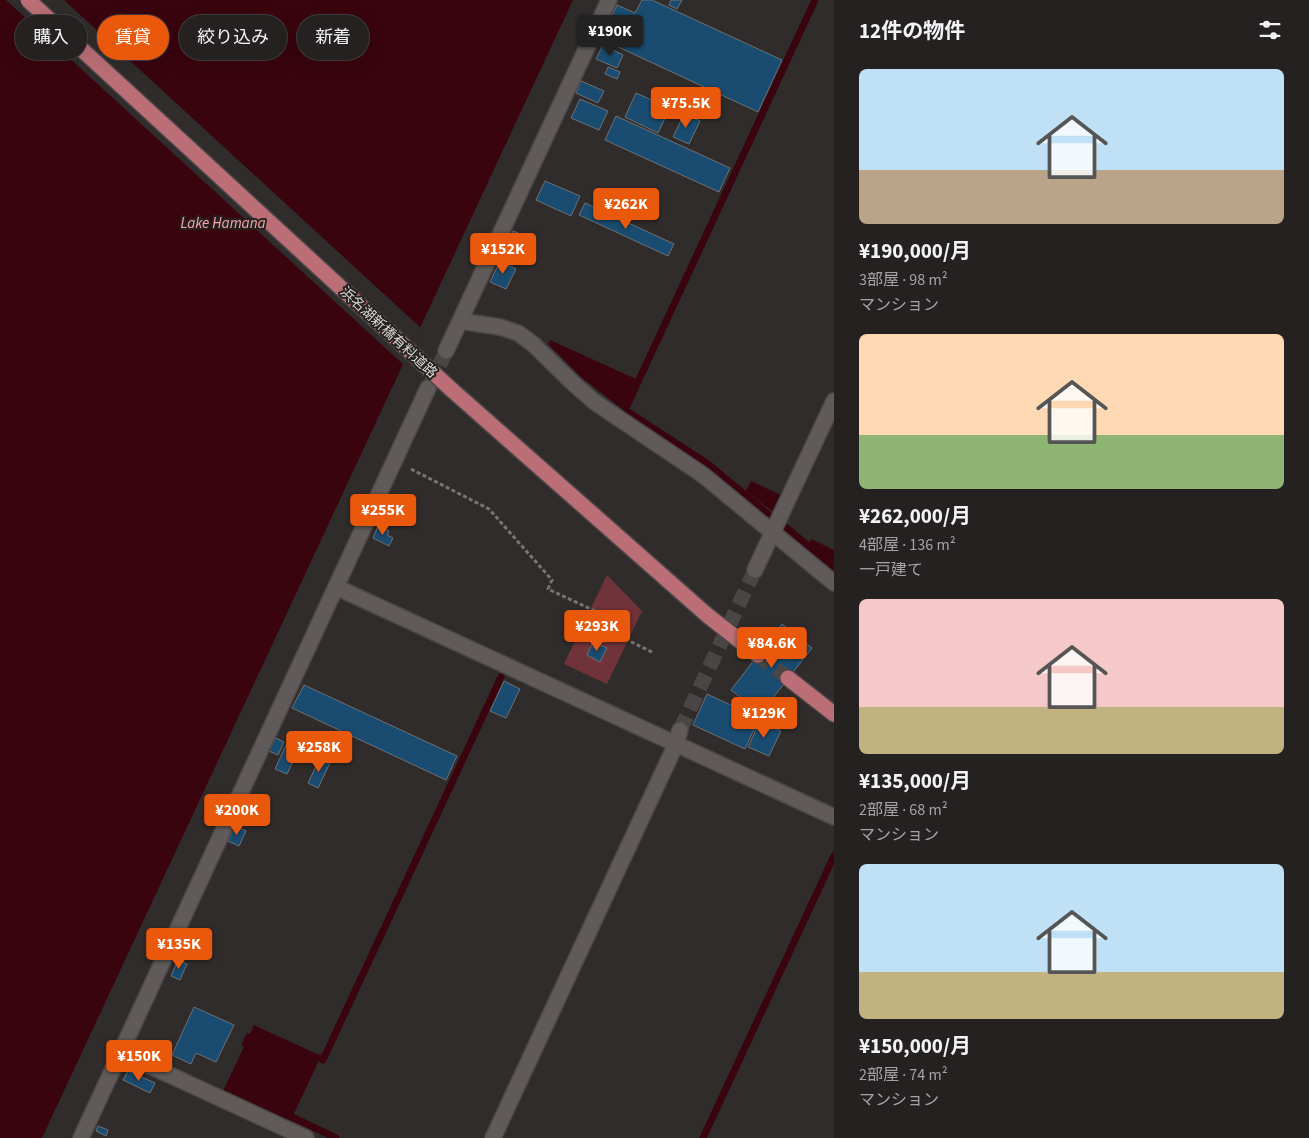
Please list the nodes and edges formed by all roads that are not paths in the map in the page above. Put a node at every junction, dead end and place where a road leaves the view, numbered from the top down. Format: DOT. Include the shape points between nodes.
graph roads {
  1 [pos="28,0"];
  2 [pos="609,0"];
  3 [pos="460,321"];
  4 [pos="446,351"];
  5 [pos="428,388"];
  6 [pos="834,401"];
  7 [pos="773,532"];
  8 [pos="755,570"];
  9 [pos="834,583"];
  10 [pos="336,587"];
  11 [pos="758,655"];
  12 [pos="788,678"];
  13 [pos="834,714"];
  14 [pos="678,737"];
  15 [pos="834,817"];
  16 [pos="120,1052"];
  17 [pos="81,1138"];
  18 [pos="306,1138"];
  19 [pos="493,1138"];
  1 -- 11 [label="main road, 浜名湖新橋有料道路, bridge" via="452,390 707,615"];
  2 -- 3 [label="street"];
  3 -- 4 [label="street"];
  3 -- 7 [label="street" via="518,333 596,403 703,475"];
  5 -- 10 [label="street"];
  6 -- 7 [label="street"];
  7 -- 8 [label="street"];
  7 -- 9 [label="street"];
  10 -- 14 [label="street"];
  10 -- 16 [label="street"];
  12 -- 13 [label="main road"];
  14 -- 15 [label="street"];
  14 -- 19 [label="street"];
  16 -- 17 [label="street"];
  16 -- 18 [label="street"];
}
